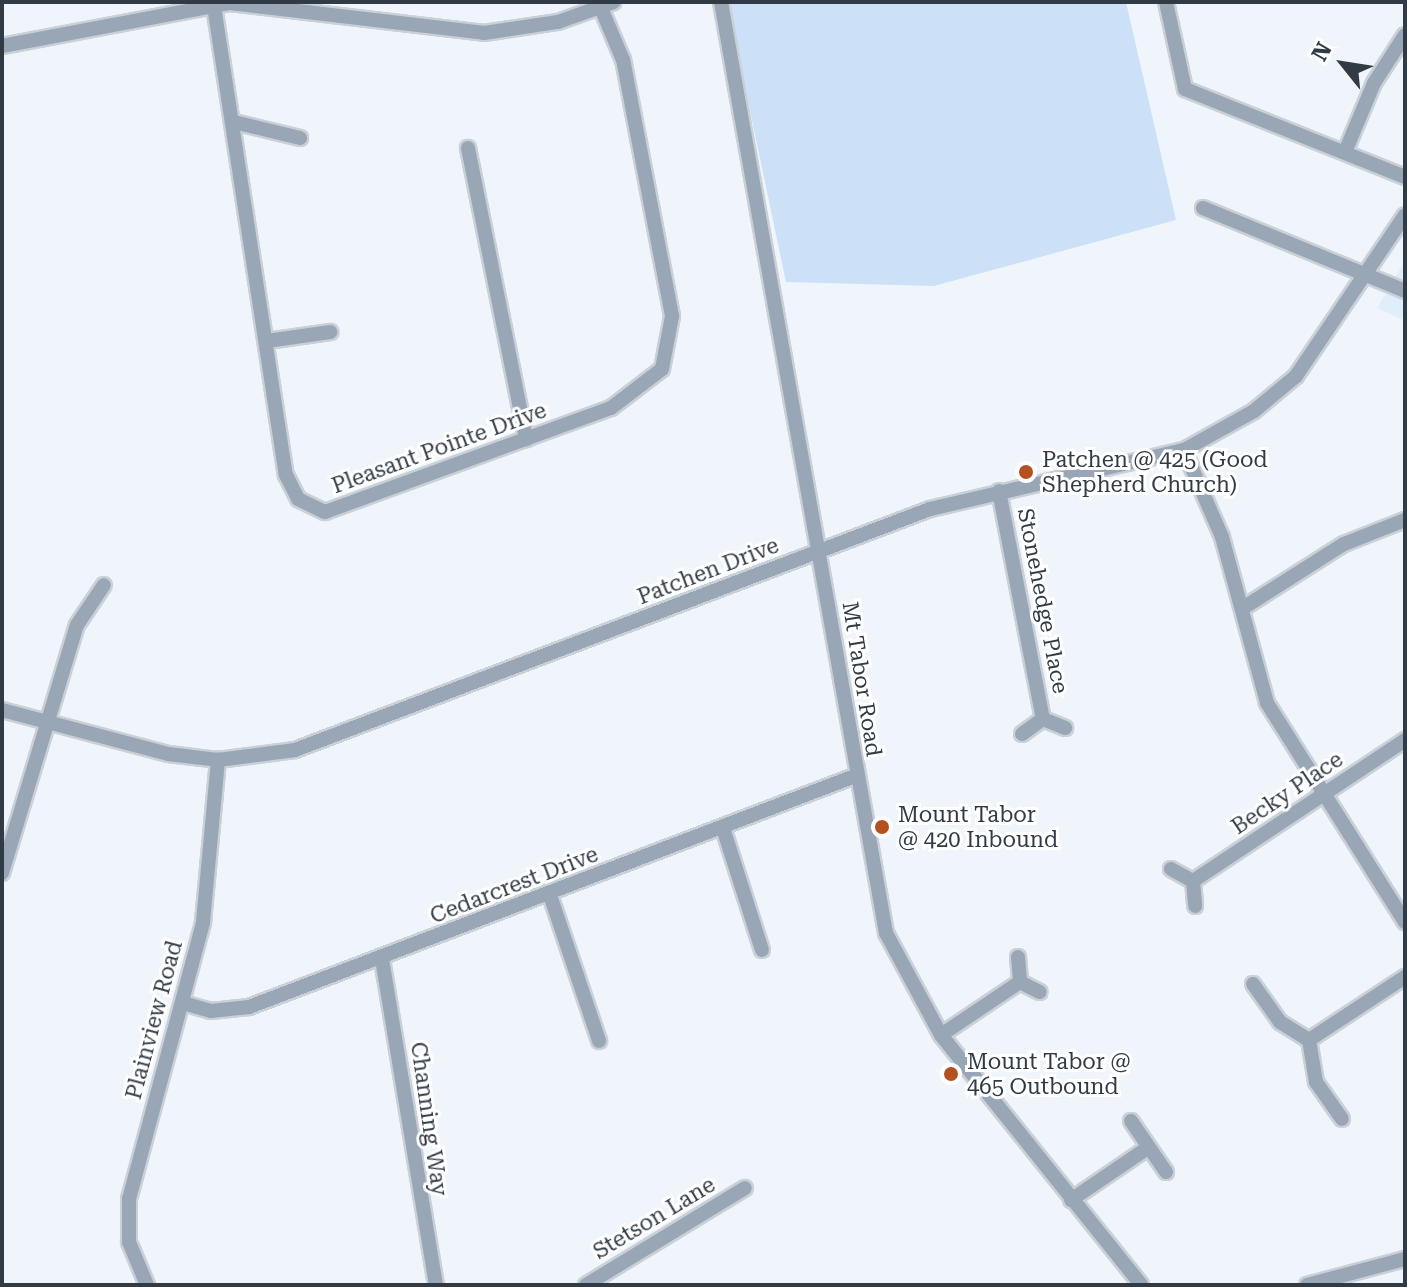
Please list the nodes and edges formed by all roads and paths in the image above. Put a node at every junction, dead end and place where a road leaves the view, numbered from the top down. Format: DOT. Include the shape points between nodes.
graph roads {
  1 [pos="721,2"];
  2 [pos="1166,2"];
  3 [pos="607,5"];
  4 [pos="214,6"];
  5 [pos="1405,35"];
  6 [pos="2,46"];
  7 [pos="234,122"];
  8 [pos="300,138"];
  9 [pos="468,148"];
  10 [pos="1345,152"];
  11 [pos="1405,177"];
  12 [pos="1203,208"];
  13 [pos="1405,215"];
  14 [pos="1368,275"];
  15 [pos="1405,291"];
  16 [pos="330,332"];
  17 [pos="267,341"];
  18 [pos="526,439"];
  19 [pos="1184,450"];
  20 [pos="999,491"];
  21 [pos="1405,520"];
  22 [pos="819,551"];
  23 [pos="104,585"];
  24 [pos="1243,608"];
  25 [pos="2,710"];
  26 [pos="1043,719"];
  27 [pos="46,724"];
  28 [pos="1065,728"];
  29 [pos="1022,734"];
  30 [pos="1405,740"];
  31 [pos="218,760"];
  32 [pos="855,776"];
  33 [pos="1323,796"];
  34 [pos="723,828"];
  35 [pos="1171,869"];
  36 [pos="2,873"];
  37 [pos="1193,881"];
  38 [pos="550,895"];
  39 [pos="1195,906"];
  40 [pos="1405,922"];
  41 [pos="762,950"];
  42 [pos="1018,957"];
  43 [pos="382,959"];
  44 [pos="1405,977"];
  45 [pos="1020,982"];
  46 [pos="1253,984"];
  47 [pos="1040,992"];
  48 [pos="183,1003"];
  49 [pos="941,1035"];
  50 [pos="1309,1040"];
  51 [pos="599,1041"];
  52 [pos="1342,1119"];
  53 [pos="1131,1121"];
  54 [pos="1149,1147"];
  55 [pos="1166,1172"];
  56 [pos="745,1188"];
  57 [pos="1071,1200"];
  58 [pos="1405,1259"];
  59 [pos="147,1285"];
  60 [pos="436,1285"];
  61 [pos="586,1285"];
  62 [pos="1141,1285"];
  63 [pos="1307,1285"];
  1 -- 22 [label="street, Mt Tabor Road"];
  2 -- 10 [label="street" via="1185,89"];
  3 -- 4 [label="street" via="524,29 451,33 286,7"];
  3 -- 18 [label="street, Pleasant Pointe Drive" via="631,95 673,334 662,369 635,396"];
  4 -- 6 [label="street"];
  4 -- 7 [label="street, Pleasant Pointe Drive"];
  5 -- 10 [label="street" via="1374,83"];
  7 -- 8 [label="street"];
  7 -- 17 [label="street, Pleasant Pointe Drive"];
  9 -- 18 [label="street"];
  10 -- 11 [label="street"];
  12 -- 14 [label="street"];
  13 -- 14 [label="street, Patchen Drive"];
  14 -- 15 [label="street"];
  14 -- 19 [label="street, Patchen Drive" via="1296,376 1254,411"];
  16 -- 17 [label="street"];
  17 -- 18 [label="street, Pleasant Pointe Drive" via="286,475 310,507 349,509"];
  19 -- 20 [label="street, Patchen Drive"];
  19 -- 24 [label="street"];
  20 -- 22 [label="street, Patchen Drive"];
  20 -- 26 [label="street, Stonehedge Place"];
  21 -- 24 [label="street" via="1344,544"];
  22 -- 31 [label="street, Patchen Drive" via="361,729 295,750"];
  22 -- 32 [label="street, Mt Tabor Road"];
  23 -- 27 [label="street" via="77,625"];
  24 -- 33 [label="street" via="1267,703"];
  25 -- 27 [label="street, Patchen Drive"];
  26 -- 28 [label="street, Stonehedge Place"];
  26 -- 29 [label="street, Stonehedge Place"];
  27 -- 31 [label="street, Patchen Drive" via="137,749"];
  27 -- 36 [label="street"];
  30 -- 33 [label="street, Becky Place"];
  31 -- 48 [label="street, Plainview Road" via="212,866"];
  32 -- 34 [label="street, Cedarcrest Drive"];
  32 -- 49 [label="street, Mt Tabor Road" via="886,933"];
  33 -- 37 [label="street, Becky Place"];
  33 -- 40 [label="street"];
  34 -- 38 [label="street, Cedarcrest Drive"];
  34 -- 41 [label="street"];
  35 -- 37 [label="street"];
  37 -- 39 [label="street"];
  38 -- 43 [label="street, Cedarcrest Drive"];
  38 -- 51 [label="street"];
  42 -- 45 [label="street"];
  43 -- 48 [label="street, Cedarcrest Drive" via="249,1007 211,1011"];
  43 -- 60 [label="street, Channing Way"];
  44 -- 50 [label="street"];
  45 -- 47 [label="street"];
  45 -- 49 [label="street"];
  46 -- 50 [label="street" via="1280,1022"];
  48 -- 59 [label="street, Plainview Road" via="129,1199 129,1242"];
  49 -- 57 [label="street, Mt Tabor Road"];
  50 -- 52 [label="street" via="1316,1082"];
  53 -- 54 [label="street"];
  54 -- 55 [label="street"];
  54 -- 57 [label="street"];
  56 -- 61 [label="street, Stetson Lane"];
  57 -- 62 [label="street, Mt Tabor Road"];
  58 -- 63 [label="street"];
}
